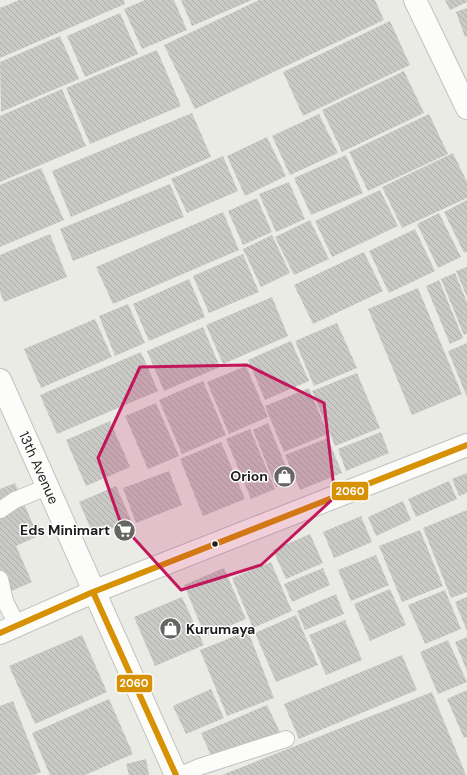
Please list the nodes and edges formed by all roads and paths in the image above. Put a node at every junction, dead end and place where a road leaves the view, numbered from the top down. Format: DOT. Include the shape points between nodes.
graph roads {
  1 [pos="415,0"];
  2 [pos="467,108"];
  3 [pos="0,380"];
  4 [pos="467,445"];
  5 [pos="47,487"];
  6 [pos="0,510"];
  7 [pos="0,580"];
  8 [pos="93,592"];
  9 [pos="8,629"];
  10 [pos="286,739"];
  11 [pos="176,775"];
  12 [pos="181,775"];
  1 -- 2 [label="street"];
  3 -- 5 [label="street, 13th Avenue"];
  4 -- 8 [label="street"];
  5 -- 6 [label="lane" via="15,500"];
  5 -- 8 [label="street, 13th Avenue"];
  7 -- 9 [label="lane"];
  8 -- 9 [label="street"];
  8 -- 11 [label="street, 13th Avenue"];
  10 -- 12 [label="lane"];
}
